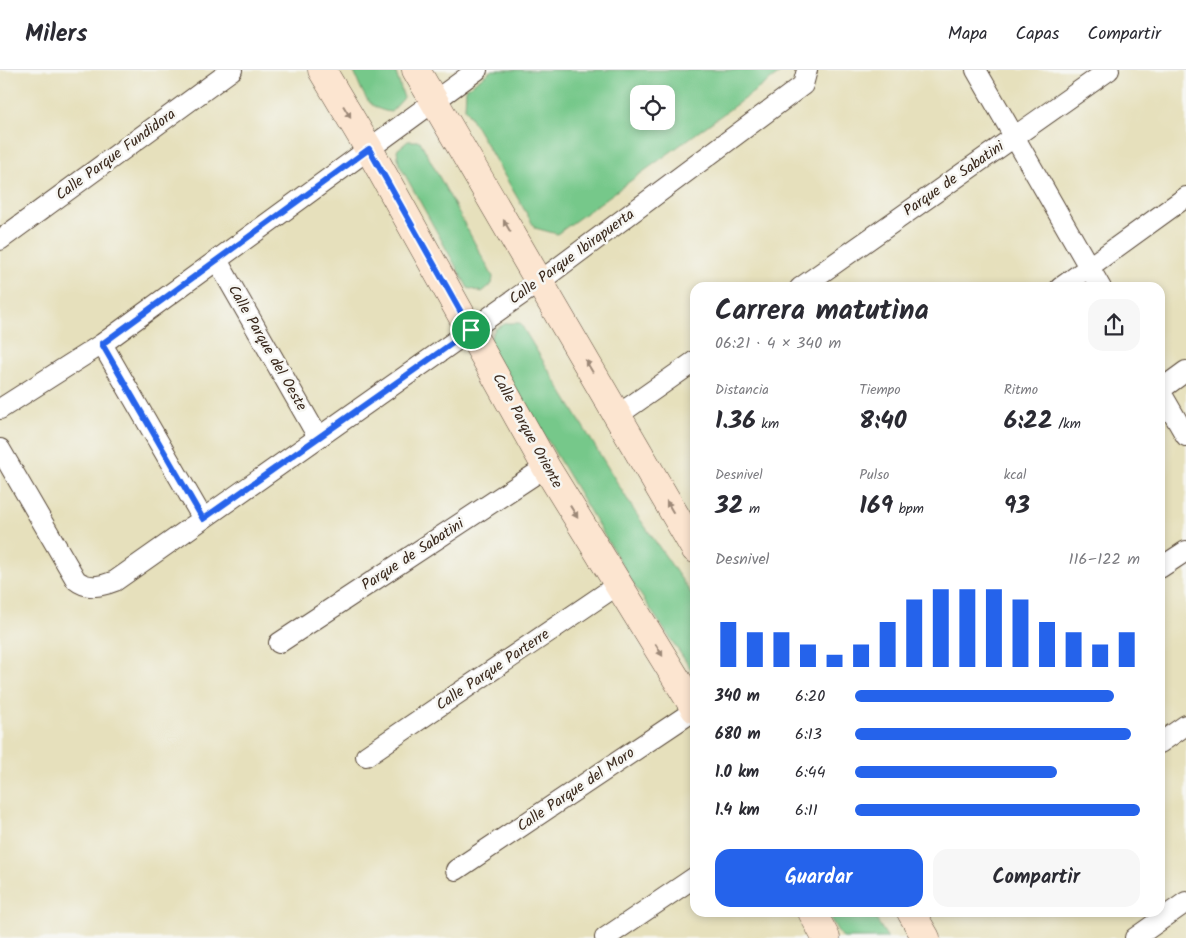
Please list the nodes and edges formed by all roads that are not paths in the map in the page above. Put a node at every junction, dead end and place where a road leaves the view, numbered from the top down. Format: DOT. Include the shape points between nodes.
graph roads {
  1 [pos="232,70"];
  2 [pos="322,70"];
  3 [pos="416,70"];
  4 [pos="477,70"];
  5 [pos="807,70"];
  6 [pos="976,70"];
  7 [pos="1109,70"];
  8 [pos="435,102"];
  9 [pos="1014,137"];
  10 [pos="369,149"];
  11 [pos="1186,197"];
  12 [pos="0,240"];
  13 [pos="216,260"];
  14 [pos="1090,268"];
  15 [pos="539,282"];
  16 [pos="809,282"];
  17 [pos="1069,282"];
  18 [pos="1098,282"];
  19 [pos="471,330"];
  20 [pos="102,344"];
  21 [pos="690,365"];
  22 [pos="1186,371"];
  23 [pos="1165,386"];
  24 [pos="1165,399"];
  25 [pos="0,409"];
  26 [pos="618,415"];
  27 [pos="318,436"];
  28 [pos="1186,436"];
  29 [pos="0,449"];
  30 [pos="546,467"];
  31 [pos="203,519"];
  32 [pos="690,535"];
  33 [pos="1186,551"];
  34 [pos="1165,565"];
  35 [pos="619,584"];
  36 [pos="279,644"];
  37 [pos="690,702"];
  38 [pos="690,713"];
  39 [pos="1186,725"];
  40 [pos="1165,740"];
  41 [pos="366,756"];
  42 [pos="456,870"];
  43 [pos="690,880"];
  44 [pos="1186,902"];
  45 [pos="815,917"];
  46 [pos="915,917"];
  47 [pos="1164,917"];
  48 [pos="1165,917"];
  49 [pos="605,938"];
  50 [pos="826,938"];
  51 [pos="926,938"];
  52 [pos="1134,938"];
  1 -- 12 [label="street, Calle Parque Fundidora"];
  2 -- 10 [label="street, Calle Parque Oriente, one-way"];
  3 -- 8 [label="street"];
  4 -- 8 [label="street"];
  5 -- 15 [label="street, Calle Parque Ibirapuerta" via="803,85"];
  6 -- 9 [label="street"];
  7 -- 9 [label="street, Parque de Sabatini"];
  8 -- 10 [label="street"];
  15 -- 8 [label="street, one-way"];
  9 -- 14 [label="street"];
  9 -- 16 [label="street, Parque de Sabatini"];
  10 -- 13 [label="street"];
  10 -- 19 [label="street, Calle Parque Oriente"];
  11 -- 14 [label="street"];
  13 -- 20 [label="street"];
  13 -- 27 [label="street, Calle Parque del Oeste"];
  14 -- 17 [label="street"];
  14 -- 18 [label="street"];
  15 -- 19 [label="street, Calle Parque Ibirapuerta"];
  26 -- 15 [label="street, one-way"];
  19 -- 27 [label="street, Calle Parque Ibirapuerta"];
  19 -- 30 [label="street, Calle Parque Oriente"];
  20 -- 25 [label="street"];
  20 -- 31 [label="street"];
  21 -- 26 [label="street"];
  22 -- 23 [label="street"];
  24 -- 28 [label="street"];
  32 -- 26 [label="street, one-way"];
  27 -- 31 [label="street, Calle Parque Ibirapuerta"];
  29 -- 31 [label="street, Calle Parque Ibirapuerta" via="73,575 83,585 97,586 115,581"];
  30 -- 35 [label="street, Calle Parque Oriente, one-way"];
  30 -- 36 [label="street, Parque de Sabatini"];
  33 -- 34 [label="street"];
  35 -- 37 [label="street, Calle Parque Oriente, one-way"];
  35 -- 41 [label="street, Calle Parque Parterre"];
  38 -- 42 [label="street, Calle Parque del Moro"];
  39 -- 40 [label="street"];
  43 -- 49 [label="street"];
  44 -- 48 [label="street"];
  45 -- 50 [label="street"];
  46 -- 51 [label="street"];
  47 -- 52 [label="street"];
}
